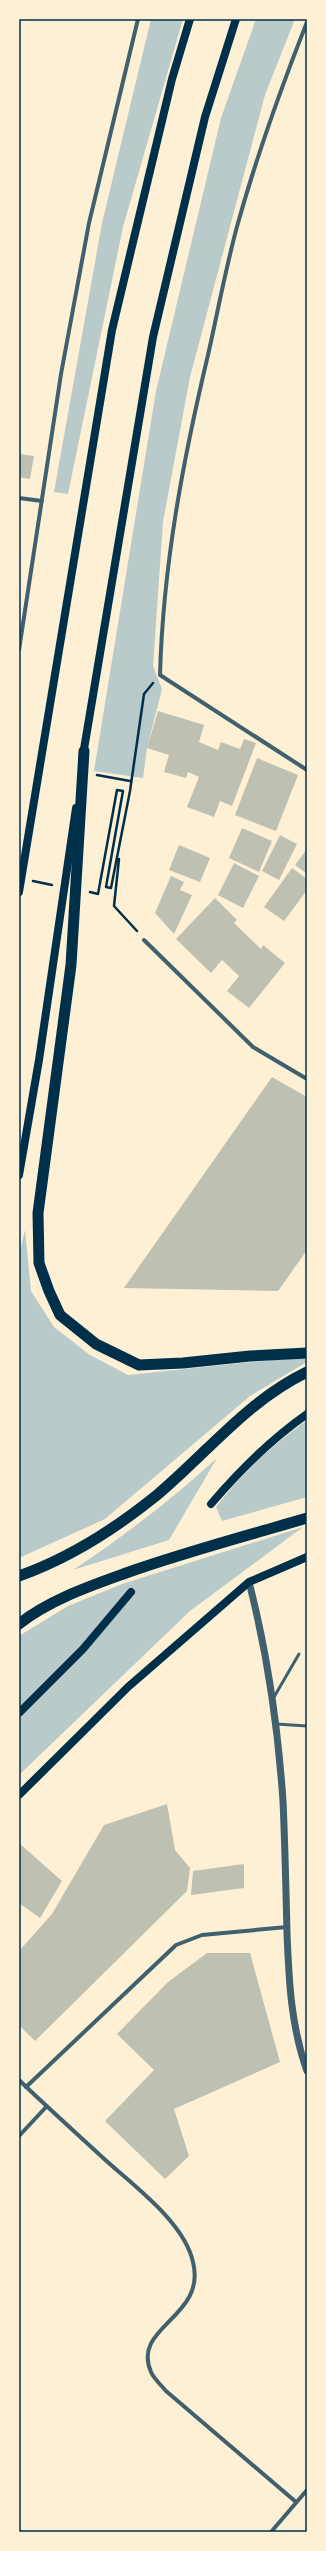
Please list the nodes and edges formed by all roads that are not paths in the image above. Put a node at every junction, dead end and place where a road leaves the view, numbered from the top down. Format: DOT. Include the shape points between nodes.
graph roads {
  1 [pos="138,19"];
  2 [pos="190,19"];
  3 [pos="236,19"];
  4 [pos="307,22"];
  5 [pos="19,498"];
  6 [pos="42,501"];
  7 [pos="19,650"];
  8 [pos="84,751"];
  9 [pos="307,770"];
  10 [pos="19,892"];
  11 [pos="144,940"];
  12 [pos="307,1079"];
  13 [pos="19,1175"];
  14 [pos="307,1353"];
  15 [pos="307,1372"];
  16 [pos="307,1414"];
  17 [pos="210,1504"];
  18 [pos="307,1518"];
  19 [pos="307,1557"];
  20 [pos="19,1576"];
  21 [pos="249,1582"];
  22 [pos="131,1592"];
  23 [pos="19,1624"];
  24 [pos="299,1654"];
  25 [pos="271,1701"];
  26 [pos="19,1713"];
  27 [pos="274,1724"];
  28 [pos="307,1726"];
  29 [pos="19,1795"];
  30 [pos="287,1927"];
  31 [pos="307,2071"];
  32 [pos="19,2080"];
  33 [pos="26,2087"];
  34 [pos="46,2106"];
  35 [pos="19,2136"];
  36 [pos="307,2490"];
  37 [pos="296,2502"];
  38 [pos="271,2532"];
  1 -- 6 [label="street" via="89,223 61,374"];
  2 -- 10 [label="main road" via="172,78 112,330"];
  3 -- 8 [label="main road" via="205,118 153,337"];
  4 -- 9 [label="street" via="277,100 238,224 198,396 173,521 162,626 160,675"];
  5 -- 6 [label="street"];
  6 -- 7 [label="street"];
  8 -- 13 [label="main road" via="39,1060"];
  8 -- 14 [label="highway" via="71,965 38,1213 39,1263 49,1291 60,1315 96,1344 139,1365"];
  11 -- 12 [label="street" via="253,1046"];
  15 -- 20 [label="highway" via="249,1409 157,1494 96,1539 53,1564"];
  16 -- 17 [label="main road" via="279,1434"];
  18 -- 23 [label="highway" via="170,1558 83,1589"];
  19 -- 21 [label="main road"];
  21 -- 25 [label="street"];
  21 -- 29 [label="main road" via="128,1688"];
  22 -- 26 [label="main road" via="83,1649"];
  24 -- 25 [label="lane"];
  25 -- 27 [label="street"];
  27 -- 28 [label="lane"];
  27 -- 30 [label="street" via="282,1799"];
  30 -- 31 [label="street" via="290,1996 297,2043"];
  30 -- 33 [label="street" via="202,1935 176,1945"];
  32 -- 33 [label="street"];
  33 -- 34 [label="street"];
  34 -- 35 [label="street"];
  34 -- 37 [label="street" via="164,2214 186,2243 193,2262 196,2282 190,2299 155,2335 148,2354 151,2373 166,2391"];
  36 -- 37 [label="street"];
  37 -- 38 [label="street"];
}
